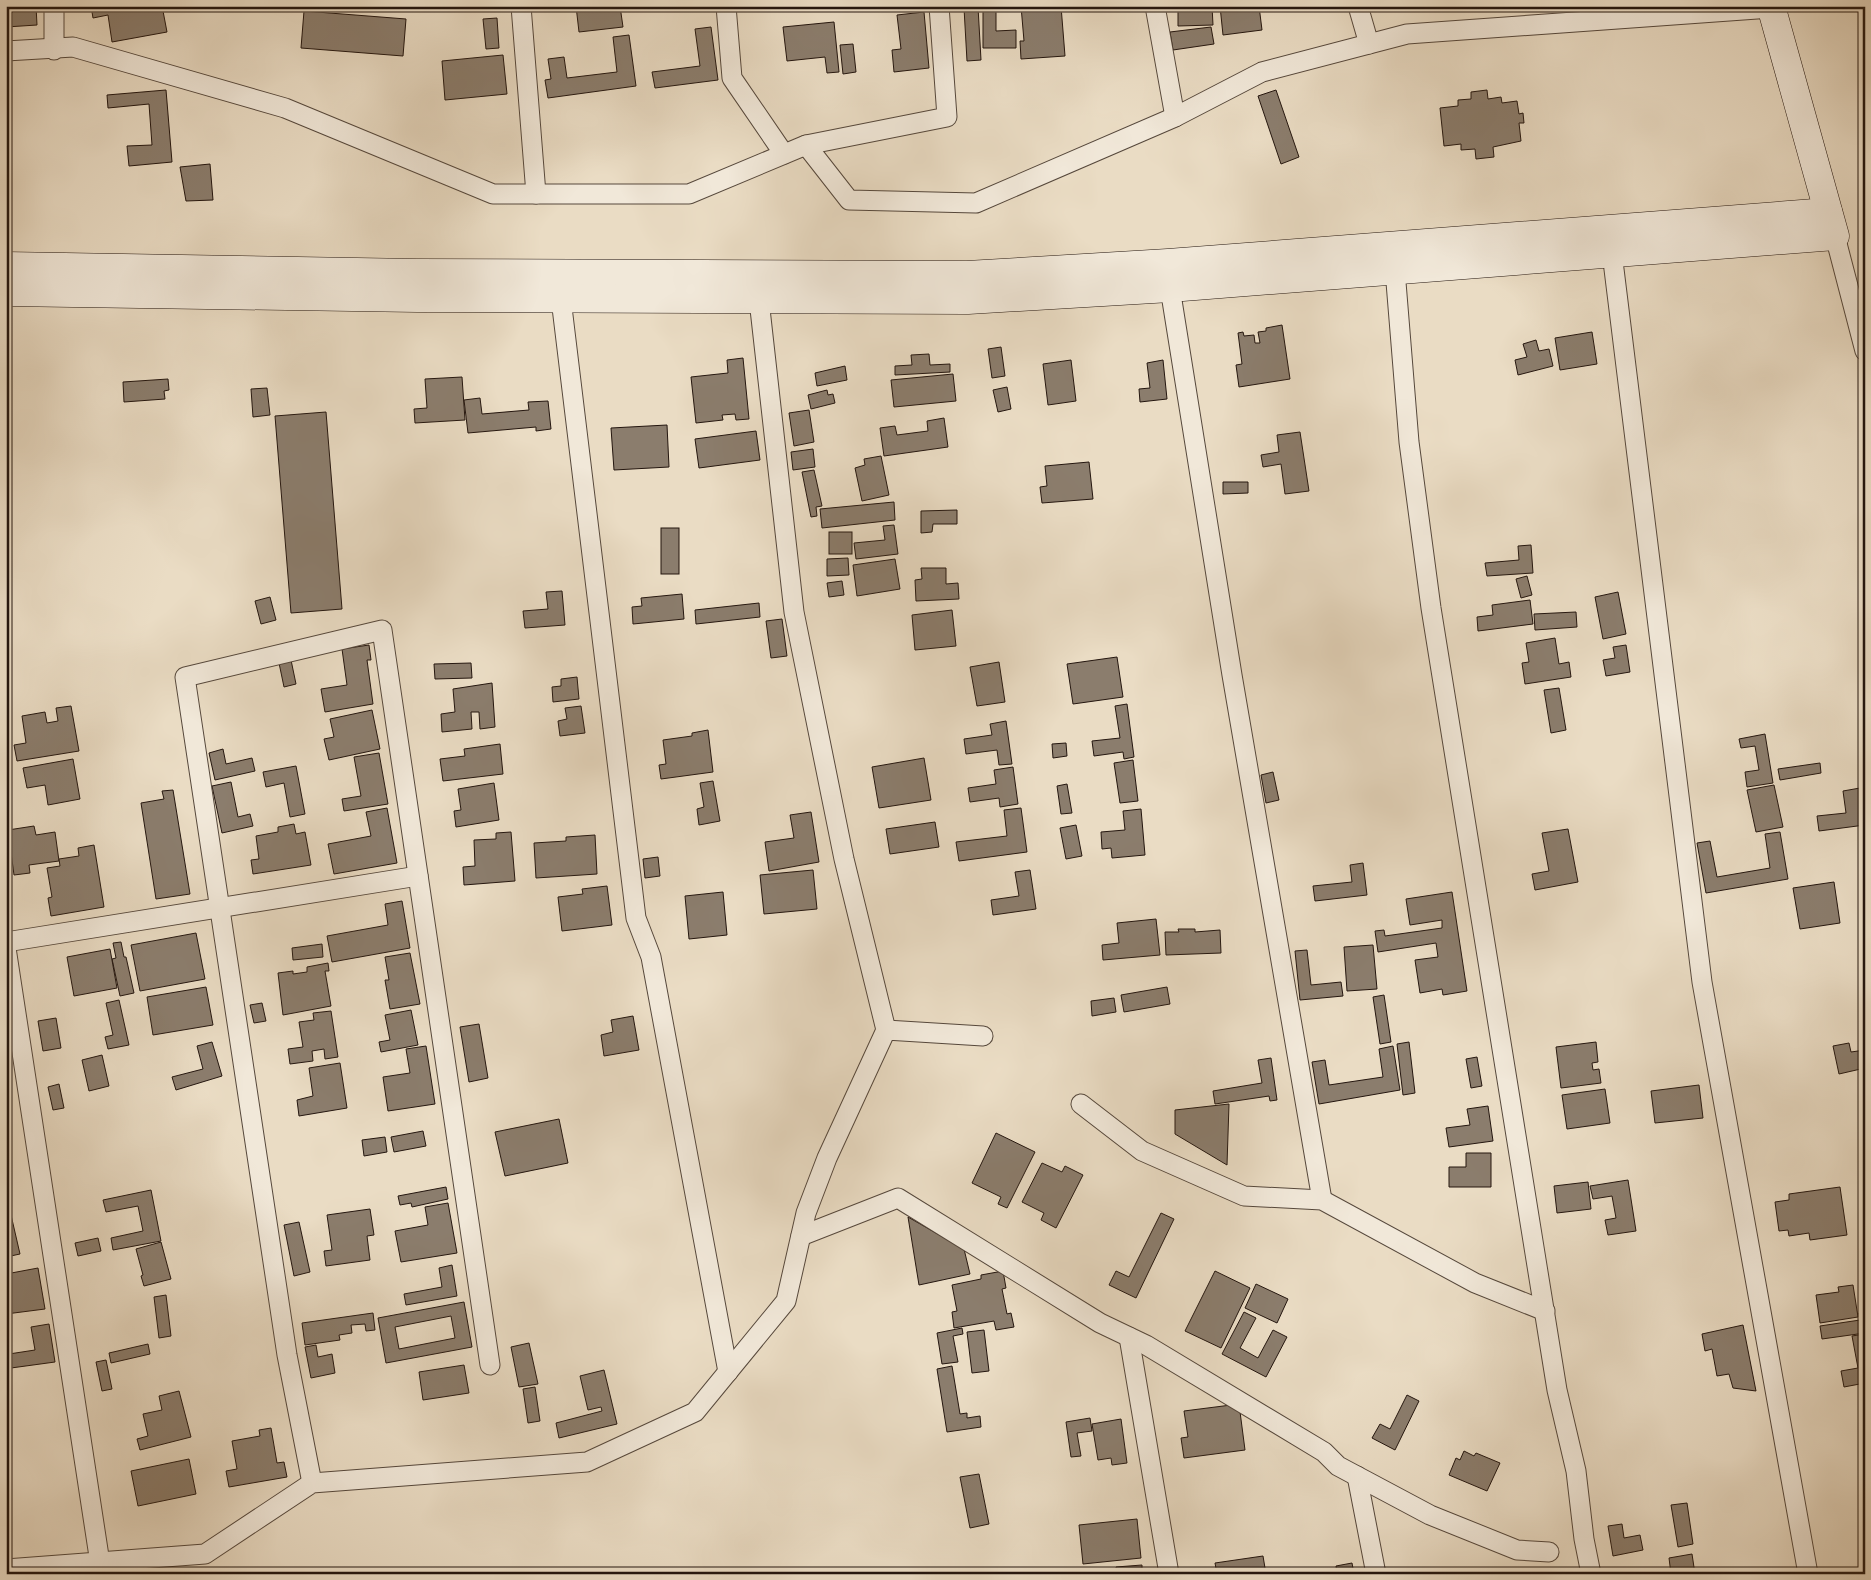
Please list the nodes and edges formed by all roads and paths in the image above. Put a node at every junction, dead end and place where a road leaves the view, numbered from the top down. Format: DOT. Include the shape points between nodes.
graph roads {
  1 [pos="54,6"];
  2 [pos="521,6"];
  3 [pos="726,6"];
  4 [pos="940,6"];
  5 [pos="1155,6"];
  6 [pos="1358,6"];
  7 [pos="1771,7"];
  8 [pos="1568,14"];
  9 [pos="1369,44"];
  10 [pos="54,50"];
  11 [pos="6,51"];
  12 [pos="1175,117"];
  13 [pos="806,145"];
  14 [pos="784,154"];
  15 [pos="536,194"];
  16 [pos="1832,224"];
  17 [pos="1612,253"];
  18 [pos="6,266"];
  19 [pos="1395,270"];
  20 [pos="1170,288"];
  21 [pos="6,292"];
  22 [pos="1858,298"];
  23 [pos="561,299"];
  24 [pos="759,300"];
  25 [pos="1865,352"];
  26 [pos="418,876"];
  27 [pos="220,906"];
  28 [pos="6,942"];
  29 [pos="6,948"];
  30 [pos="886,1030"];
  31 [pos="983,1036"];
  32 [pos="1081,1104"];
  33 [pos="1322,1200"];
  34 [pos="801,1236"];
  35 [pos="1546,1311"];
  36 [pos="1129,1337"];
  37 [pos="490,1365"];
  38 [pos="728,1372"];
  39 [pos="1357,1476"];
  40 [pos="312,1484"];
  41 [pos="1549,1552"];
  42 [pos="100,1563"];
  43 [pos="6,1569"];
  44 [pos="1169,1574"];
  45 [pos="1376,1574"];
  46 [pos="1591,1574"];
  47 [pos="1808,1574"];
  1 -- 10 [label="street"];
  2 -- 15 [label="street"];
  3 -- 14 [label="street" via="732,78"];
  4 -- 13 [label="street" via="947,117"];
  5 -- 12 [label="street"];
  6 -- 9 [label="street"];
  7 -- 8 [label="street"];
  7 -- 16 [label="street"];
  8 -- 9 [label="street" via="1407,34"];
  9 -- 12 [label="street" via="1262,72"];
  10 -- 11 [label="street"];
  10 -- 15 [label="street" via="73,47 285,108 493,194"];
  12 -- 13 [label="street" via="976,203 849,200"];
  13 -- 14 [label="street"];
  14 -- 15 [label="street" via="689,194"];
  16 -- 17 [label="street"];
  16 -- 18 [label="street" via="967,275 426,273"];
  16 -- 22 [label="street"];
  17 -- 19 [label="street"];
  17 -- 47 [label="street" via="1702,982"];
  19 -- 20 [label="street"];
  19 -- 35 [label="street" via="1409,442 1431,608"];
  20 -- 24 [label="street" via="968,300"];
  20 -- 33 [label="street" via="1230,665"];
  21 -- 23 [label="street"];
  22 -- 25 [label="street"];
  23 -- 24 [label="street"];
  23 -- 38 [label="street" via="636,918 651,956"];
  24 -- 30 [label="street" via="794,612 844,859"];
  26 -- 27 [label="street"];
  26 -- 27 [label="street" via="382,630 185,677"];
  26 -- 37 [label="street"];
  27 -- 28 [label="street"];
  27 -- 40 [label="street" via="287,1355"];
  29 -- 42 [label="street"];
  30 -- 31 [label="street"];
  30 -- 34 [label="street" via="827,1158 806,1213"];
  32 -- 33 [label="street" via="1142,1151 1244,1196"];
  33 -- 35 [label="street" via="1475,1283"];
  34 -- 36 [label="street" via="898,1198 1100,1324"];
  34 -- 38 [label="street" via="786,1301"];
  35 -- 46 [label="street" via="1557,1390 1576,1471"];
  36 -- 39 [label="street" via="1324,1452 1338,1466"];
  36 -- 44 [label="street"];
  38 -- 40 [label="street" via="695,1412 587,1462"];
  39 -- 41 [label="street" via="1430,1514 1517,1550"];
  39 -- 45 [label="street"];
  40 -- 42 [label="street" via="205,1554"];
  42 -- 43 [label="street"];
}
